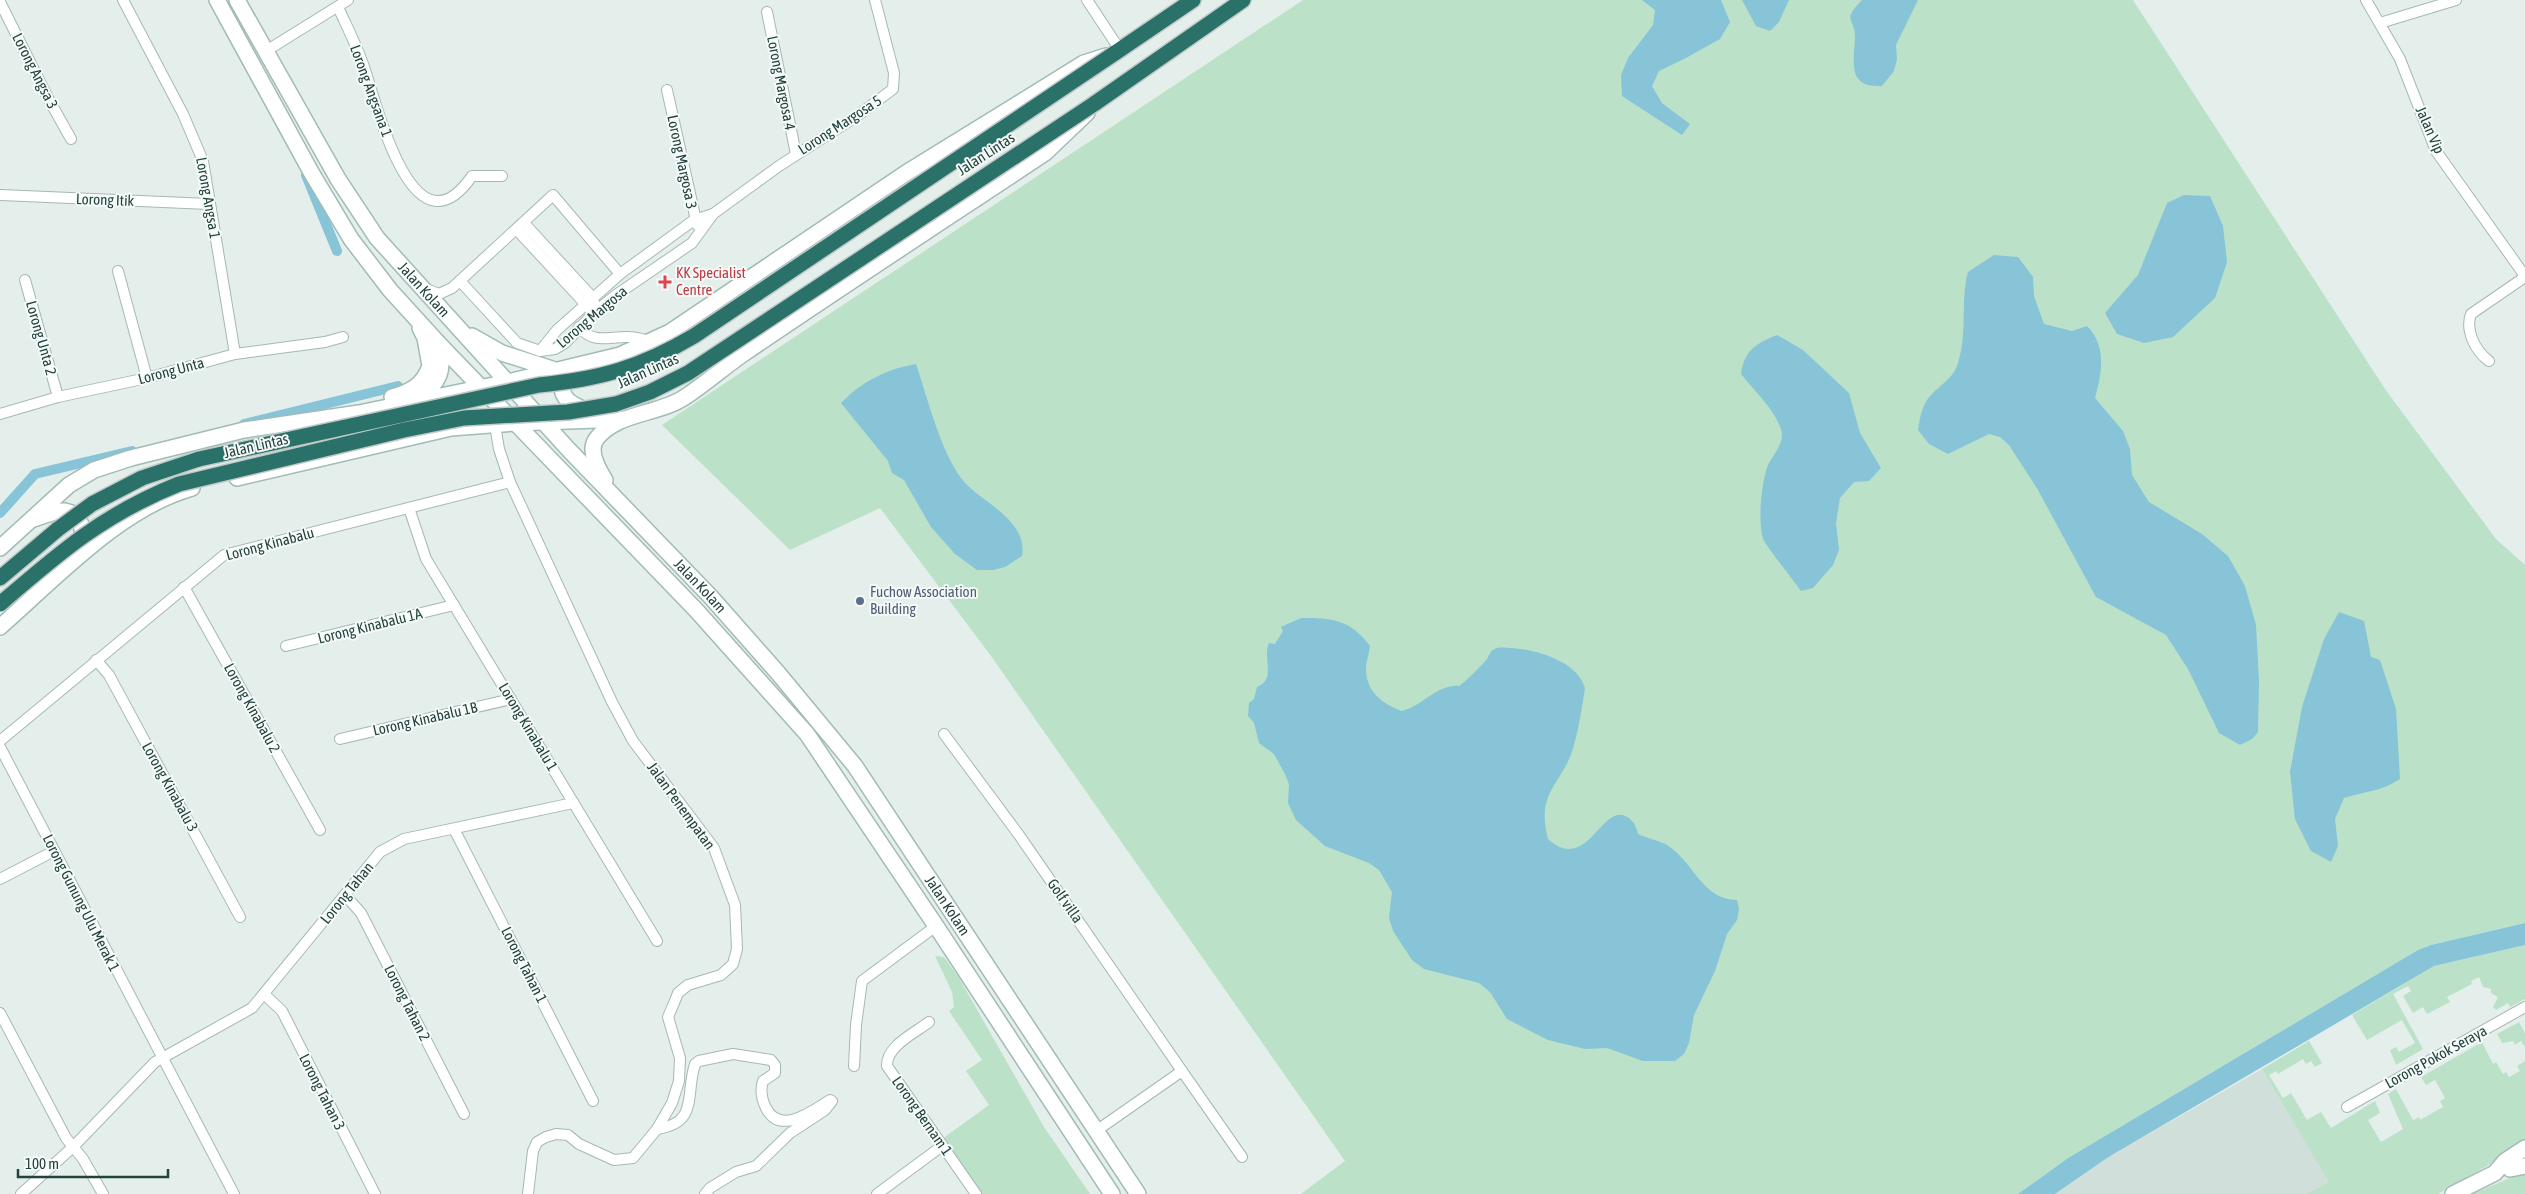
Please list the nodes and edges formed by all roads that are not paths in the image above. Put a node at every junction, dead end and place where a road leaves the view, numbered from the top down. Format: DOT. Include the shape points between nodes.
graph roads {
  1 [pos="123,0"];
  2 [pos="218,0"];
  3 [pos="237,0"];
  4 [pos="348,0"];
  5 [pos="875,0"];
  6 [pos="1087,0"];
  7 [pos="1193,0"];
  8 [pos="1243,0"];
  9 [pos="2366,0"];
  10 [pos="2456,0"];
  11 [pos="0,2"];
  12 [pos="338,7"];
  13 [pos="767,12"];
  14 [pos="2380,24"];
  15 [pos="266,51"];
  16 [pos="1117,51"];
  17 [pos="667,90"];
  18 [pos="1094,104"];
  19 [pos="71,139"];
  20 [pos="796,154"];
  21 [pos="502,176"];
  22 [pos="1,195"];
  23 [pos="209,204"];
  24 [pos="713,214"];
  25 [pos="694,220"];
  26 [pos="520,226"];
  27 [pos="700,232"];
  28 [pos="666,262"];
  29 [pos="118,271"];
  30 [pos="620,274"];
  31 [pos="2525,276"];
  32 [pos="25,280"];
  33 [pos="460,281"];
  34 [pos="420,286"];
  35 [pos="593,298"];
  36 [pos="584,305"];
  37 [pos="596,311"];
  38 [pos="413,315"];
  39 [pos="579,328"];
  40 [pos="461,330"];
  41 [pos="343,337"];
  42 [pos="649,341"];
  43 [pos="441,346"];
  44 [pos="540,351"];
  45 [pos="235,354"];
  46 [pos="600,360"];
  47 [pos="2489,361"];
  48 [pos="553,369"];
  49 [pos="147,378"];
  50 [pos="508,382"];
  51 [pos="480,386"];
  52 [pos="58,397"];
  53 [pos="420,399"];
  54 [pos="0,414"];
  55 [pos="605,419"];
  56 [pos="624,420"];
  57 [pos="544,422"];
  58 [pos="515,423"];
  59 [pos="495,425"];
  60 [pos="244,430"];
  61 [pos="578,459"];
  62 [pos="510,482"];
  63 [pos="584,494"];
  64 [pos="620,501"];
  65 [pos="409,508"];
  66 [pos="29,520"];
  67 [pos="0,548"];
  68 [pos="61,572"];
  69 [pos="0,578"];
  70 [pos="184,586"];
  71 [pos="0,604"];
  72 [pos="454,605"];
  73 [pos="0,627"];
  74 [pos="286,646"];
  75 [pos="96,660"];
  76 [pos="511,699"];
  77 [pos="944,734"];
  78 [pos="340,738"];
  79 [pos="0,741"];
  80 [pos="0,747"];
  81 [pos="574,803"];
  82 [pos="454,829"];
  83 [pos="320,830"];
  84 [pos="54,851"];
  85 [pos="0,879"];
  86 [pos="345,895"];
  87 [pos="240,917"];
  88 [pos="936,926"];
  89 [pos="657,941"];
  90 [pos="264,994"];
  91 [pos="2525,1007"];
  92 [pos="0,1013"];
  93 [pos="929,1022"];
  94 [pos="162,1058"];
  95 [pos="1049,1062"];
  96 [pos="854,1066"];
  97 [pos="1182,1071"];
  98 [pos="1041,1087"];
  99 [pos="593,1101"];
  100 [pos="2347,1106"];
  101 [pos="464,1114"];
  102 [pos="657,1129"];
  103 [pos="1096,1131"];
  104 [pos="942,1146"];
  105 [pos="73,1147"];
  106 [pos="2525,1148"];
  107 [pos="1242,1157"];
  108 [pos="2525,1160"];
  109 [pos="2525,1166"];
  110 [pos="2502,1171"];
  111 [pos="21,1194"];
  112 [pos="103,1194"];
  113 [pos="234,1194"];
  114 [pos="374,1194"];
  115 [pos="528,1194"];
  116 [pos="705,1194"];
  117 [pos="877,1194"];
  118 [pos="976,1194"];
  119 [pos="1112,1194"];
  120 [pos="1138,1194"];
  121 [pos="2453,1194"];
  1 -- 23 [label="street, Lorong Angsa 1" via="197,142 205,165"];
  2 -- 38 [label="main road, Jalan Kolam" via="331,208 384,282"];
  3 -- 15 [label="main road, Jalan Kolam"];
  4 -- 12 [label="street"];
  5 -- 20 [label="street, Lorong Margosa 5" via="894,73 893,89"];
  6 -- 16 [label="street"];
  7 -- 16 [label="highway, Jalan Lintas"];
  8 -- 18 [label="highway, Jalan Lintas"];
  9 -- 14 [label="street, Jalan Vip"];
  10 -- 14 [label="street"];
  11 -- 19 [label="street, Lorong Angsa 3"];
  12 -- 15 [label="street"];
  12 -- 21 [label="street, Lorong Angsana 1" via="364,68 382,129 404,173 420,195 444,202 454,197 472,176"];
  13 -- 20 [label="street, Lorong Margosa 4"];
  14 -- 31 [label="street, Jalan Vip" via="2400,59 2436,151"];
  15 -- 34 [label="main road, Jalan Kolam" via="362,217 376,238"];
  16 -- 42 [label="main road, Jalan Lintas" via="1084,64 960,138 670,332"];
  16 -- 69 [label="highway, Jalan Lintas, bridge" via="694,336 646,362 592,378 539,386 179,464 142,478 92,504 58,528"];
  17 -- 25 [label="street, Lorong Margosa 3"];
  18 -- 56 [label="main road" via="1045,153 683,398"];
  18 -- 71 [label="highway, Jalan Lintas, bridge" via="688,373 650,392 616,404 568,412 455,420 179,484 144,498 101,523 63,550"];
  20 -- 24 [label="street, Lorong Margosa 5"];
  22 -- 23 [label="street, Lorong Itik"];
  23 -- 45 [label="street, Lorong Angsa 1"];
  24 -- 25 [label="street, Lorong Margosa 5"];
  24 -- 27 [label="street, Lorong Margosa 5"];
  25 -- 27 [label="street, Lorong Margosa 3"];
  25 -- 30 [label="street, Lorong Margosa 5"];
  26 -- 30 [label="street" via="553,196"];
  26 -- 33 [label="street"];
  26 -- 35 [label="street"];
  26 -- 36 [label="street"];
  27 -- 28 [label="street, Lorong Margosa 5" via="692,243"];
  28 -- 37 [label="street, Lorong Margosa"];
  29 -- 49 [label="street"];
  30 -- 35 [label="street, Lorong Margosa"];
  31 -- 47 [label="street" via="2471,314 2467,323 2479,354"];
  32 -- 52 [label="street, Lorong Unta 2"];
  33 -- 34 [label="street" via="439,294"];
  33 -- 44 [label="street, Lorong Margosa" via="517,343"];
  34 -- 40 [label="main road, Jalan Kolam"];
  35 -- 36 [label="street, Lorong Margosa"];
  35 -- 37 [label="street"];
  36 -- 37 [label="street"];
  36 -- 44 [label="street, Lorong Margosa"];
  37 -- 39 [label="street, Lorong Margosa"];
  38 -- 43 [label="main road, Jalan Kolam"];
  38 -- 60 [label="main road" via="430,356 430,366 418,386 397,396 289,417"];
  39 -- 42 [label="street" via="596,339 621,337"];
  39 -- 44 [label="street, Lorong Margosa" via="555,349"];
  40 -- 48 [label="main road" via="502,353"];
  40 -- 50 [label="main road, Jalan Kolam"];
  41 -- 45 [label="street, Lorong Unta"];
  42 -- 46 [label="main road, Jalan Lintas"];
  43 -- 51 [label="main road, Jalan Kolam"];
  43 -- 53 [label="main road" via="442,364 438,380"];
  45 -- 49 [label="street, Lorong Unta"];
  46 -- 48 [label="main road, Jalan Lintas"];
  46 -- 55 [label="main road" via="566,376 561,391 567,401"];
  48 -- 50 [label="main road, Jalan Lintas"];
  49 -- 52 [label="street, Lorong Unta"];
  50 -- 51 [label="main road, Jalan Lintas"];
  50 -- 57 [label="main road, Jalan Kolam"];
  51 -- 53 [label="main road, Jalan Lintas"];
  51 -- 58 [label="main road, Jalan Kolam"];
  52 -- 54 [label="street, Lorong Unta"];
  53 -- 60 [label="main road, Jalan Lintas" via="359,413"];
  55 -- 56 [label="main road, Jalan Lintas"];
  55 -- 57 [label="main road, Jalan Lintas"];
  56 -- 64 [label="main road" via="599,436 593,448 599,471"];
  57 -- 58 [label="main road, Jalan Lintas"];
  57 -- 61 [label="main road, Jalan Kolam"];
  58 -- 59 [label="main road, Jalan Lintas"];
  58 -- 63 [label="main road, Jalan Kolam"];
  59 -- 62 [label="street, Jalan Penempatan"];
  59 -- 68 [label="main road, Jalan Lintas" via="451,428 180,491 134,516 80,553"];
  60 -- 66 [label="main road, Jalan Lintas" via="152,451 94,470 69,485"];
  61 -- 63 [label="main road" via="569,458 567,462"];
  61 -- 64 [label="main road, Jalan Kolam"];
  62 -- 65 [label="street, Lorong Kinabalu"];
  62 -- 102 [label="street, Jalan Penempatan" via="612,702 633,741 714,848 735,905 737,949 733,964 720,974 678,993 668,1017 680,1058 679,1081 672,1103"];
  63 -- 88 [label="main road, Jalan Kolam" via="696,610 806,734"];
  64 -- 95 [label="main road, Jalan Kolam" via="710,596 839,746"];
  65 -- 70 [label="street, Lorong Kinabalu" via="224,554"];
  65 -- 72 [label="street, Lorong Kinabalu 1" via="426,559"];
  66 -- 67 [label="main road, Jalan Lintas"];
  66 -- 68 [label="main road" via="64,511 80,520 83,535 80,544"];
  68 -- 73 [label="main road, Jalan Lintas"];
  70 -- 75 [label="street, Lorong Kinabalu"];
  70 -- 83 [label="street, Lorong Kinabalu 2"];
  72 -- 74 [label="street, Lorong Kinabalu 1A"];
  72 -- 76 [label="street, Lorong Kinabalu 1"];
  75 -- 79 [label="street, Lorong Kinabalu"];
  75 -- 87 [label="street, Lorong Kinabalu 3" via="109,675"];
  76 -- 78 [label="street, Lorong Kinabalu 1B"];
  76 -- 81 [label="street, Lorong Kinabalu 1"];
  77 -- 97 [label="street, Golf villa" via="1019,835"];
  80 -- 84 [label="street, Lorong Gunung Ulu Merak 1"];
  81 -- 82 [label="street, Lorong Tahan"];
  81 -- 89 [label="street, Lorong Kinabalu 1"];
  82 -- 86 [label="street, Lorong Tahan" via="391,844 380,852"];
  82 -- 99 [label="street, Lorong Tahan 1"];
  84 -- 85 [label="street"];
  84 -- 94 [label="street, Lorong Gunung Ulu Merak 1"];
  86 -- 90 [label="street, Lorong Tahan"];
  86 -- 101 [label="street, Lorong Tahan 2" via="361,913"];
  88 -- 96 [label="street" via="862,980"];
  88 -- 98 [label="main road, Jalan Kolam"];
  90 -- 94 [label="street, Lorong Tahan" via="247,1013"];
  90 -- 114 [label="street, Lorong Tahan 3" via="282,1011"];
  91 -- 100 [label="street, Lorong Pokok Seraya"];
  92 -- 105 [label="street"];
  93 -- 104 [label="street, Lorong Bernam 1" via="894,1048 887,1066"];
  94 -- 105 [label="street, Lorong Tahan"];
  94 -- 113 [label="street, Lorong Gunung Ulu Merak 1"];
  95 -- 98 [label="main road" via="1041,1069"];
  95 -- 103 [label="main road, Jalan Kolam"];
  97 -- 103 [label="street"];
  97 -- 107 [label="street, Golf villa"];
  98 -- 119 [label="main road, Jalan Kolam"];
  102 -- 115 [label="street, Jalan Penempatan" via="633,1158 614,1160 579,1144 568,1135 546,1137 537,1142 533,1151"];
  102 -- 116 [label="street" via="671,1127 685,1114 695,1064 733,1054 771,1060 775,1065 774,1073 763,1081 762,1096 770,1114 779,1120 792,1120 832,1101 825,1110 790,1133 756,1166 736,1172"];
  103 -- 120 [label="main road, Jalan Kolam"];
  104 -- 117 [label="street"];
  104 -- 118 [label="street, Lorong Bernam 1"];
  105 -- 111 [label="street, Lorong Tahan"];
  105 -- 112 [label="street"];
  106 -- 110 [label="main road" via="2505,1161"];
  108 -- 110 [label="main road"];
  109 -- 110 [label="main road"];
  110 -- 121 [label="main road"];
}
